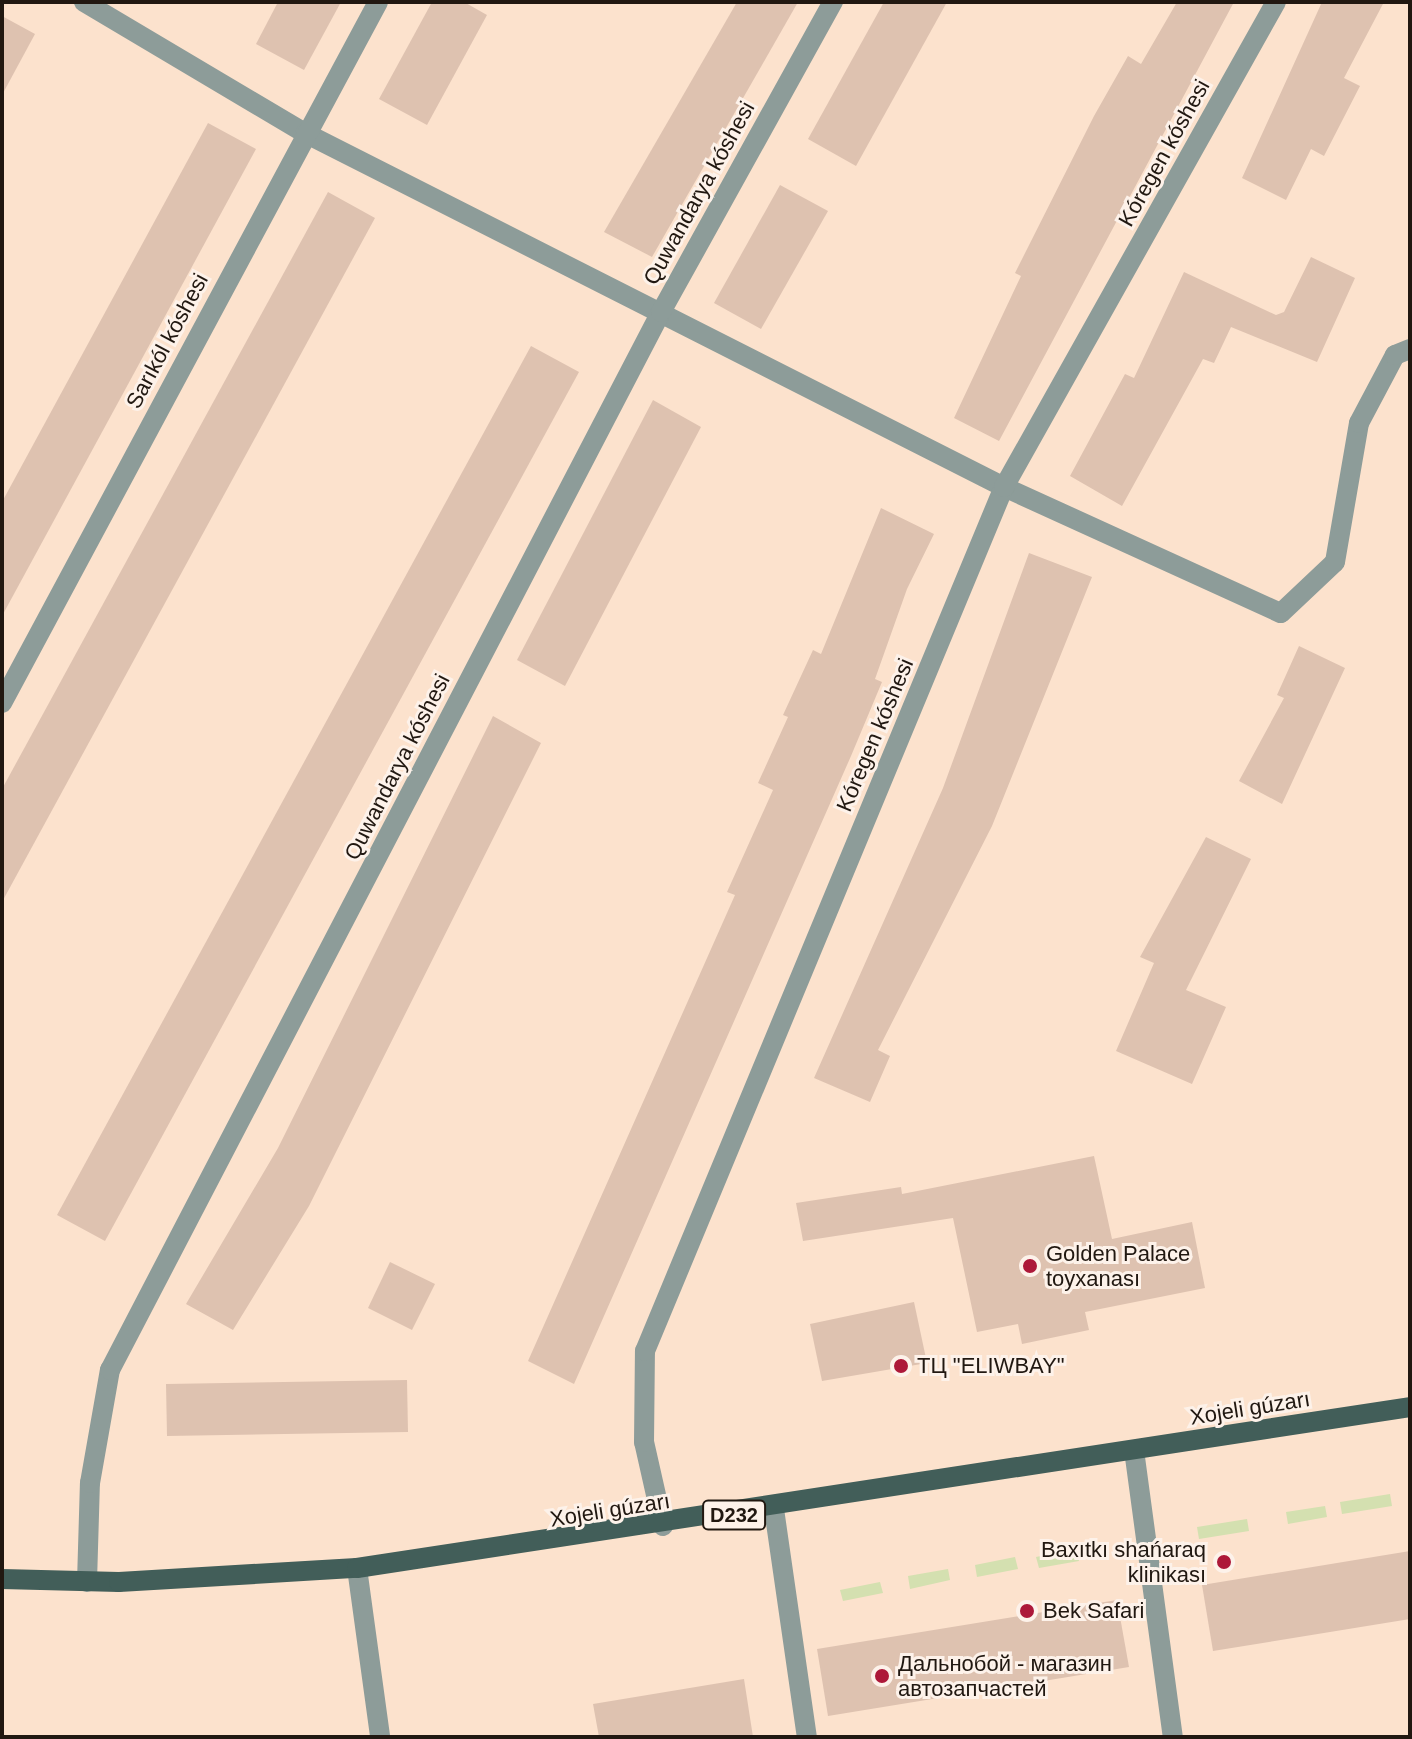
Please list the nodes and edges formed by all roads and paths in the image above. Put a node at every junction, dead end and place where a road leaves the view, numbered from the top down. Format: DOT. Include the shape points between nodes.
graph roads {
  1 [pos="84,2"];
  2 [pos="378,2"];
  3 [pos="833,2"];
  4 [pos="1276,2"];
  5 [pos="305,133"];
  6 [pos="661,312"];
  7 [pos="1410,349"];
  8 [pos="1004,487"];
  9 [pos="2,703"];
  10 [pos="1410,1407"];
  11 [pos="1134,1450"];
  12 [pos="774,1509"];
  13 [pos="663,1526"];
  14 [pos="357,1568"];
  15 [pos="2,1579"];
  16 [pos="87,1582"];
  17 [pos="380,1737"];
  18 [pos="807,1737"];
  19 [pos="1173,1737"];
  1 -- 5 [label="street"];
  2 -- 5 [label="street, Sarıkól kóshesi"];
  3 -- 6 [label="street, Quwandarya kóshesi"];
  4 -- 8 [label="street, Kóregen kóshesi"];
  5 -- 6 [label="street"];
  5 -- 9 [label="street, Sarıkól kóshesi"];
  6 -- 8 [label="street"];
  6 -- 16 [label="street, Quwandarya kóshesi" via="110,1370 90,1483"];
  7 -- 8 [label="street" via="1395,355 1359,423 1335,562 1281,613"];
  8 -- 13 [label="street, Kóregen kóshesi" via="645,1351 644,1442"];
  10 -- 11 [label="main road, Xojeli gúzarı / D232"];
  11 -- 12 [label="main road, Xojeli gúzarı / D232"];
  11 -- 19 [label="street"];
  12 -- 13 [label="main road, Xojeli gúzarı / D232"];
  12 -- 18 [label="street"];
  13 -- 14 [label="main road, Xojeli gúzarı / D232"];
  14 -- 16 [label="main road, Xojeli gúzarı / D232"];
  14 -- 17 [label="street"];
  15 -- 16 [label="main road, Xojeli gúzarı / D232"];
}
